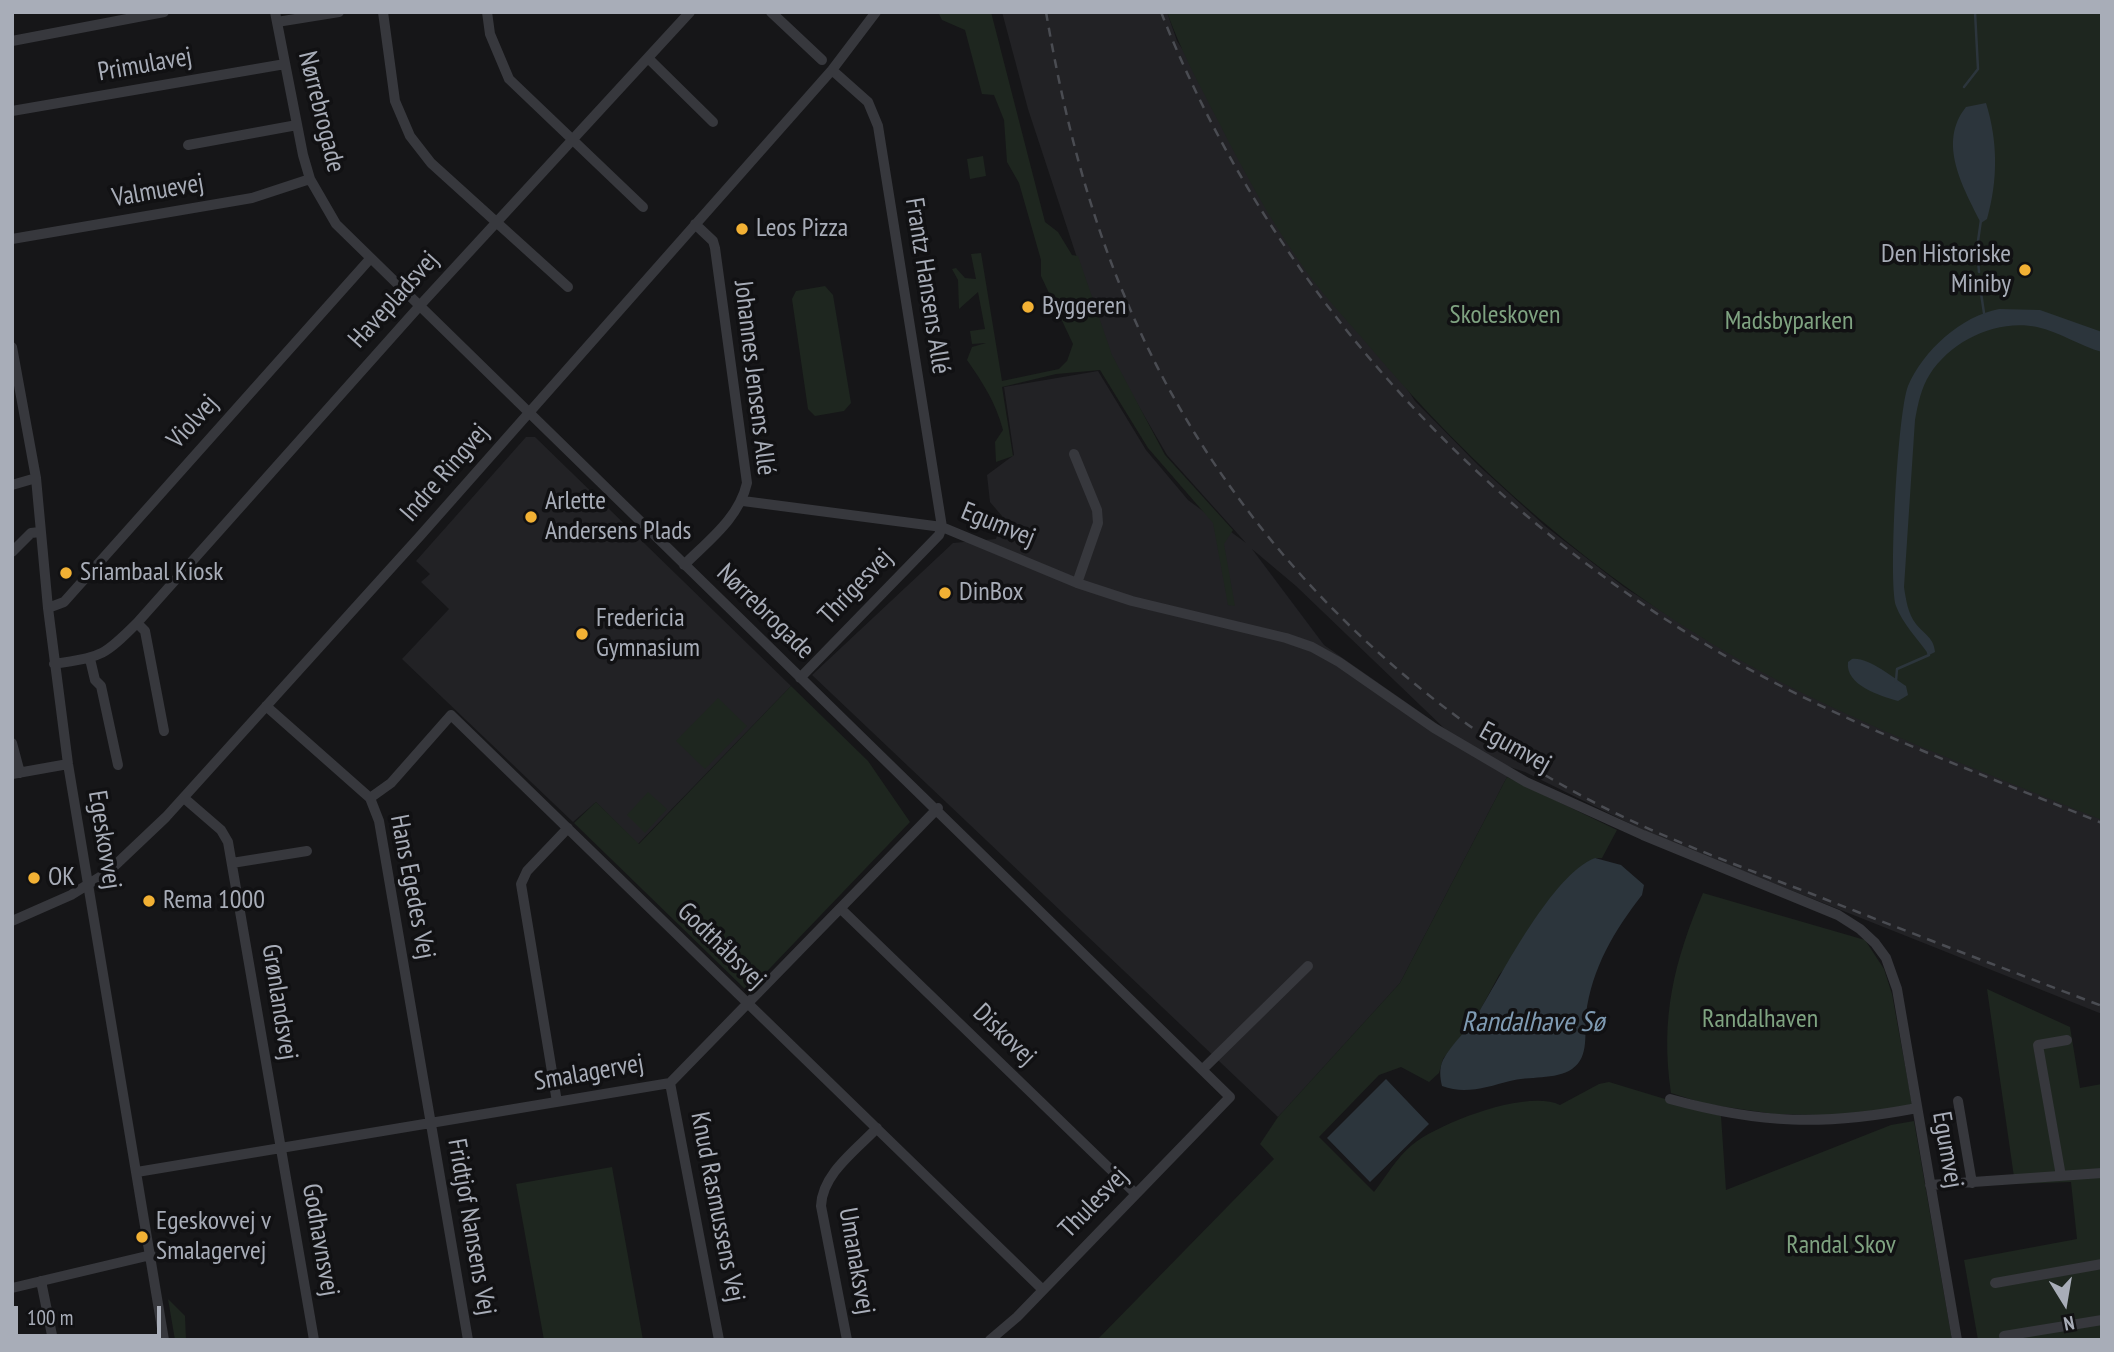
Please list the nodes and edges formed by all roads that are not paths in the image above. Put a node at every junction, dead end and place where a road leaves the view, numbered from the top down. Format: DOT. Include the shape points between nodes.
graph roads {
  1 [pos="164,12"];
  2 [pos="338,12"];
  3 [pos="383,12"];
  4 [pos="487,12"];
  5 [pos="690,12"];
  6 [pos="771,12"];
  7 [pos="876,12"];
  8 [pos="276,17"];
  9 [pos="12,41"];
  10 [pos="648,58"];
  11 [pos="822,60"];
  12 [pos="285,64"];
  13 [pos="832,70"];
  14 [pos="12,111"];
  15 [pos="713,122"];
  16 [pos="297,125"];
  17 [pos="571,140"];
  18 [pos="188,145"];
  19 [pos="310,179"];
  20 [pos="643,207"];
  21 [pos="496,222"];
  22 [pos="695,223"];
  23 [pos="12,240"];
  24 [pos="369,260"];
  25 [pos="568,287"];
  26 [pos="419,307"];
  27 [pos="12,347"];
  28 [pos="17,396"];
  29 [pos="528,412"];
  30 [pos="1074,454"];
  31 [pos="36,478"];
  32 [pos="12,485"];
  33 [pos="743,501"];
  34 [pos="942,527"];
  35 [pos="40,532"];
  36 [pos="12,552"];
  37 [pos="684,565"];
  38 [pos="1077,583"];
  39 [pos="48,608"];
  40 [pos="137,623"];
  41 [pos="90,659"];
  42 [pos="54,664"];
  43 [pos="800,678"];
  44 [pos="267,706"];
  45 [pos="164,731"];
  46 [pos="12,743"];
  47 [pos="68,764"];
  48 [pos="118,765"];
  49 [pos="16,774"];
  50 [pos="184,798"];
  51 [pos="370,798"];
  52 [pos="938,808"];
  53 [pos="568,828"];
  54 [pos="307,852"];
  55 [pos="232,863"];
  56 [pos="88,885"];
  57 [pos="841,909"];
  58 [pos="12,921"];
  59 [pos="1308,966"];
  60 [pos="748,1003"];
  61 [pos="2067,1040"];
  62 [pos="1203,1069"];
  63 [pos="670,1083"];
  64 [pos="1230,1097"];
  65 [pos="1670,1099"];
  66 [pos="1958,1101"];
  67 [pos="557,1102"];
  68 [pos="1917,1108"];
  69 [pos="430,1123"];
  70 [pos="877,1128"];
  71 [pos="280,1148"];
  72 [pos="137,1172"];
  73 [pos="2102,1174"];
  74 [pos="2062,1176"];
  75 [pos="1972,1183"];
  76 [pos="1930,1185"];
  77 [pos="1135,1194"];
  78 [pos="151,1255"];
  79 [pos="2102,1264"];
  80 [pos="41,1281"];
  81 [pos="1995,1283"];
  82 [pos="13,1286"];
  83 [pos="1043,1290"];
  84 [pos="2102,1320"];
  85 [pos="2004,1336"];
  86 [pos="53,1340"];
  87 [pos="164,1340"];
  88 [pos="314,1340"];
  89 [pos="468,1340"];
  90 [pos="719,1340"];
  91 [pos="847,1340"];
  92 [pos="990,1340"];
  93 [pos="1957,1340"];
  1 -- 9 [label="street"];
  2 -- 8 [label="street"];
  3 -- 21 [label="street" via="395,101 410,136 431,163"];
  4 -- 17 [label="street" via="490,34 509,79"];
  5 -- 10 [label="street, Havepladsvej"];
  6 -- 11 [label="street"];
  7 -- 13 [label="street, Indre Ringvej"];
  8 -- 12 [label="street, Nørrebrogade"];
  10 -- 15 [label="street"];
  10 -- 17 [label="street, Havepladsvej"];
  12 -- 14 [label="street, Primulavej"];
  12 -- 16 [label="street, Nørrebrogade"];
  13 -- 22 [label="street, Indre Ringvej"];
  13 -- 34 [label="street, Frantz Hansens Allé" via="869,102 878,126"];
  16 -- 18 [label="street"];
  16 -- 19 [label="street, Nørrebrogade"];
  17 -- 20 [label="street"];
  17 -- 21 [label="street, Havepladsvej"];
  19 -- 23 [label="street, Valmuevej" via="252,198"];
  19 -- 24 [label="street, Nørrebrogade" via="336,224"];
  21 -- 25 [label="street"];
  21 -- 26 [label="street, Havepladsvej"];
  22 -- 29 [label="street, Indre Ringvej"];
  22 -- 33 [label="street, Johannes Jensens Allé" via="715,248 747,468"];
  24 -- 26 [label="street, Nørrebrogade"];
  24 -- 39 [label="street, Violvej" via="64,602"];
  26 -- 29 [label="street, Nørrebrogade"];
  26 -- 40 [label="street, Havepladsvej"];
  27 -- 28 [label="street, Egeskovvej"];
  28 -- 31 [label="street, Egeskovvej"];
  29 -- 37 [label="street, Nørrebrogade"];
  29 -- 44 [label="street, Indre Ringvej"];
  30 -- 38 [label="street" via="1098,523"];
  31 -- 32 [label="street"];
  31 -- 35 [label="street, Egeskovvej"];
  33 -- 34 [label="street, Egumvej"];
  33 -- 37 [label="street, Johannes Jensens Allé"];
  34 -- 38 [label="street, Egumvej"];
  34 -- 43 [label="street, Thrigesvej"];
  35 -- 36 [label="street" via="31,533"];
  35 -- 39 [label="street, Egeskovvej"];
  37 -- 43 [label="street, Nørrebrogade"];
  38 -- 68 [label="street, Egumvej" via="1187,617 1312,647 1526,782 1808,902 1860,929 1881,951 1893,975"];
  39 -- 42 [label="street, Egeskovvej"];
  40 -- 41 [label="street, Havepladsvej" via="107,653"];
  40 -- 45 [label="street" via="145,631"];
  41 -- 42 [label="street, Havepladsvej"];
  41 -- 48 [label="street" via="101,686"];
  42 -- 47 [label="street, Egeskovvej"];
  43 -- 52 [label="street, Nørrebrogade"];
  44 -- 50 [label="street, Indre Ringvej"];
  44 -- 51 [label="street, Hans Egedes Vej"];
  46 -- 49 [label="street"];
  47 -- 49 [label="street"];
  47 -- 56 [label="street, Egeskovvej"];
  50 -- 55 [label="street, Grønlandsvej" via="221,830"];
  50 -- 56 [label="street, Indre Ringvej" via="115,866"];
  51 -- 53 [label="street, Godthåbsvej" via="391,783 451,715"];
  51 -- 69 [label="street, Hans Egedes Vej" via="379,821"];
  52 -- 57 [label="street, Smalagervej"];
  52 -- 62 [label="street, Nørrebrogade"];
  53 -- 60 [label="street, Godthåbsvej"];
  53 -- 67 [label="street" via="527,871 521,884"];
  54 -- 55 [label="street"];
  55 -- 71 [label="street, Grønlandsvej"];
  56 -- 58 [label="street, Indre Ringvej"];
  56 -- 72 [label="street, Egeskovvej"];
  57 -- 60 [label="street, Smalagervej"];
  57 -- 77 [label="street, Diskovej"];
  59 -- 62 [label="street"];
  60 -- 63 [label="street, Smalagervej"];
  60 -- 70 [label="street, Godthåbsvej"];
  61 -- 74 [label="street" via="2038,1045"];
  62 -- 64 [label="street, Nørrebrogade"];
  63 -- 67 [label="street, Smalagervej"];
  63 -- 90 [label="street, Knud Rasmussens Vej"];
  64 -- 77 [label="street, Thulesvej"];
  65 -- 68 [label="street" via="1734,1115 1802,1122 1857,1119"];
  66 -- 75 [label="street"];
  67 -- 69 [label="street, Smalagervej"];
  68 -- 76 [label="street, Egumvej"];
  69 -- 71 [label="street, Smalagervej"];
  69 -- 89 [label="street, Fridtjof Nansens Vej"];
  70 -- 83 [label="street, Godthåbsvej"];
  70 -- 91 [label="street, Umanaksvej" via="821,1192"];
  71 -- 72 [label="street, Smalagervej"];
  71 -- 88 [label="street, Godhavnsvej"];
  72 -- 78 [label="street, Egeskovvej"];
  73 -- 74 [label="street"];
  74 -- 75 [label="street"];
  75 -- 76 [label="street"];
  76 -- 93 [label="street, Egumvej"];
  77 -- 83 [label="street, Thulesvej"];
  78 -- 80 [label="street"];
  78 -- 87 [label="street, Egeskovvej"];
  79 -- 81 [label="street"];
  80 -- 82 [label="street"];
  80 -- 86 [label="street"];
  83 -- 92 [label="street, Thulesvej"];
  84 -- 85 [label="street"];
}
